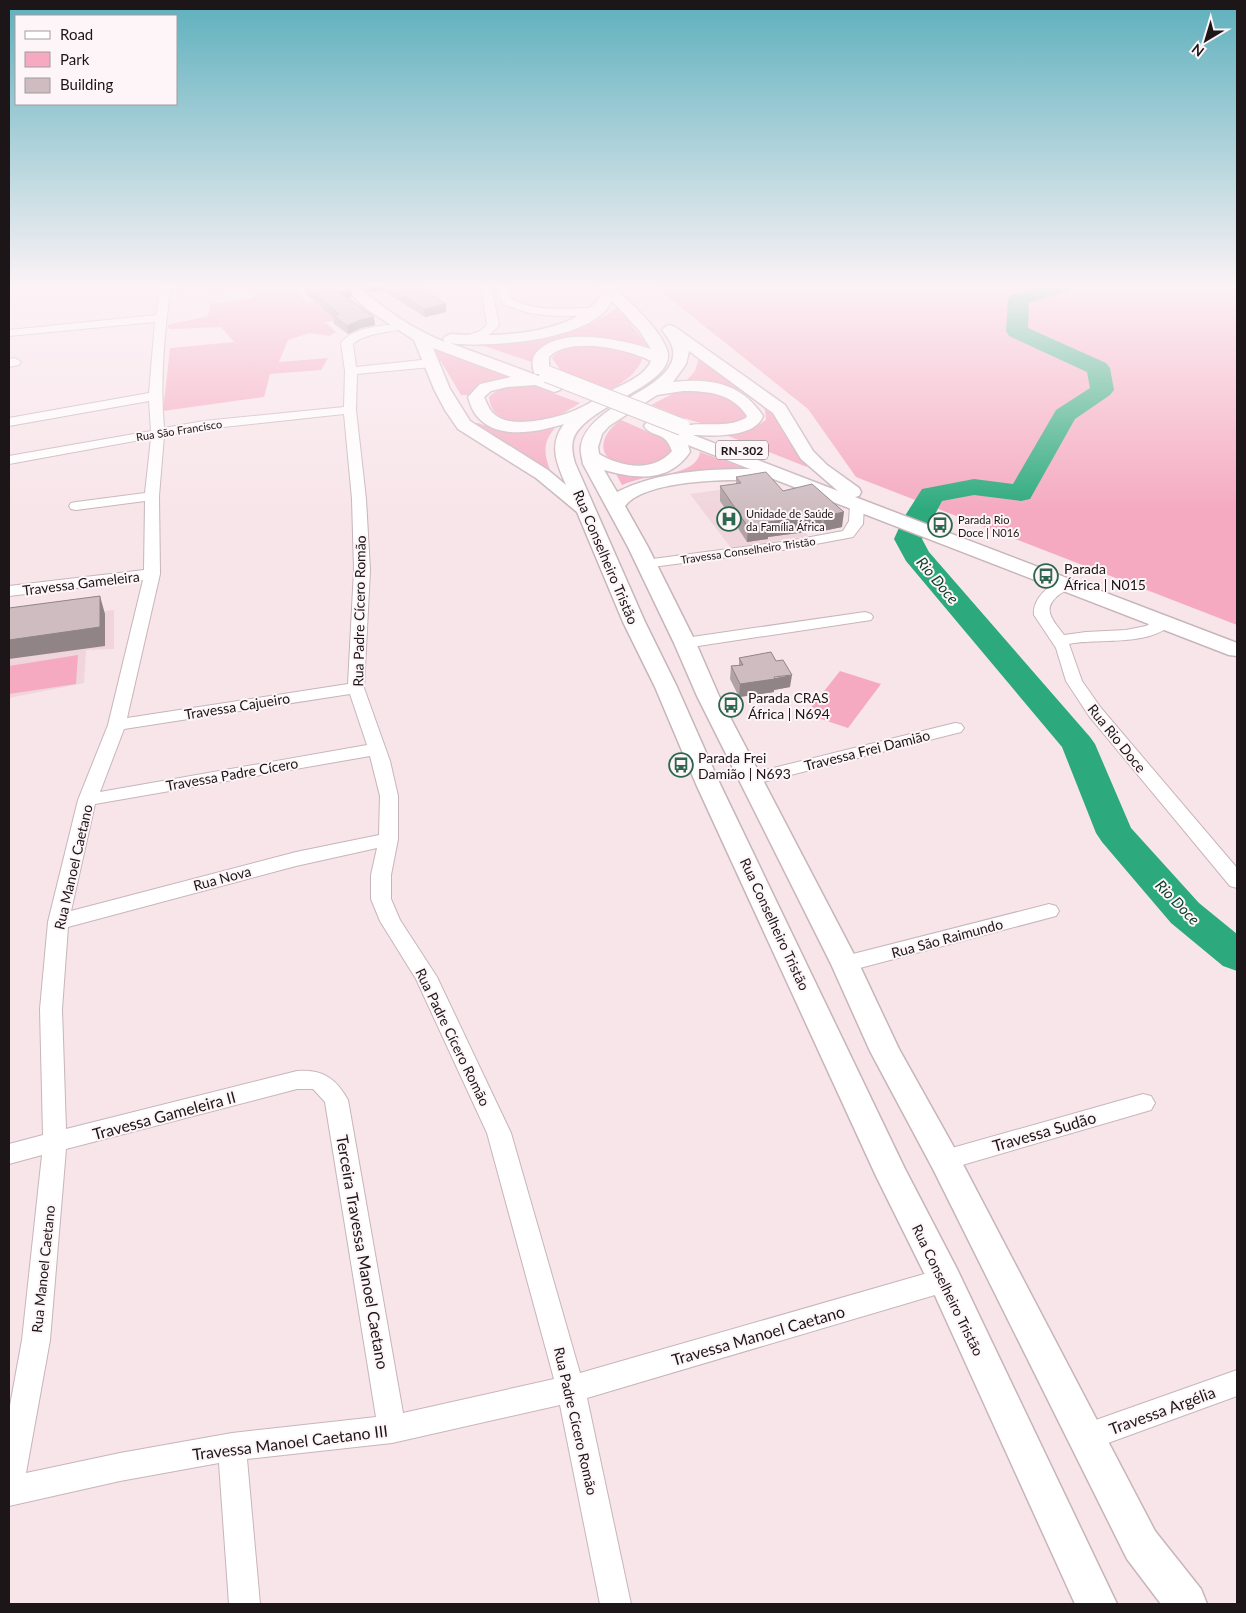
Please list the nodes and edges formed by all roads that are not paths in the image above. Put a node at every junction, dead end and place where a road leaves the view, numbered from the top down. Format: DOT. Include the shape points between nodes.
graph roads {
  1 [pos="158,361"];
  2 [pos="350,361"];
  3 [pos="493,361"];
  4 [pos="507,361"];
  5 [pos="538,361"];
  6 [pos="659,361"];
  7 [pos="679,361"];
  8 [pos="713,361"];
  9 [pos="431,363"];
  10 [pos="351,371"];
  11 [pos="548,379"];
  12 [pos="657,390"];
  13 [pos="156,396"];
  14 [pos="350,410"];
  15 [pos="588,411"];
  16 [pos="9,422"];
  17 [pos="673,428"];
  18 [pos="158,432"];
  19 [pos="589,456"];
  20 [pos="9,460"];
  21 [pos="152,496"];
  22 [pos="858,501"];
  23 [pos="76,506"];
  24 [pos="615,506"];
  25 [pos="585,510"];
  26 [pos="989,549"];
  27 [pos="646,564"];
  28 [pos="152,574"];
  29 [pos="1065,584"];
  30 [pos="9,591"];
  31 [pos="864,617"];
  32 [pos="1164,622"];
  33 [pos="1237,639"];
  34 [pos="1060,641"];
  35 [pos="685,643"];
  36 [pos="1237,650"];
  37 [pos="356,688"];
  38 [pos="117,725"];
  39 [pos="955,728"];
  40 [pos="376,749"];
  41 [pos="751,779"];
  42 [pos="87,800"];
  43 [pos="388,839"];
  44 [pos="1237,882"];
  45 [pos="1049,911"];
  46 [pos="58,922"];
  47 [pos="845,964"];
  48 [pos="320,1081"];
  49 [pos="1142,1103"];
  50 [pos="54,1143"];
  51 [pos="9,1154"];
  52 [pos="945,1160"];
  53 [pos="945,1280"];
  54 [pos="1237,1383"];
  55 [pos="571,1389"];
  56 [pos="392,1429"];
  57 [pos="1086,1438"];
  58 [pos="232,1447"];
  59 [pos="9,1485"];
  60 [pos="9,1491"];
  61 [pos="245,1604"];
  62 [pos="616,1604"];
  63 [pos="1096,1604"];
  64 [pos="1186,1604"];
  1 -- 13 [label="street, Rua Manoel Caetano"];
  2 -- 10 [label="street, Rua Padre Cícero Romão"];
  3 -- 11 [label="main road, RN-302"];
  4 -- 11 [label="main road, RN-302"];
  5 -- 11 [label="main road"];
  6 -- 15 [label="main road, Rua Conselheiro Tristão" via="646,378"];
  7 -- 12 [label="main road" via="668,380"];
  8 -- 22 [label="main road" via="780,409 808,456"];
  9 -- 10 [label="street"];
  9 -- 25 [label="main road" via="453,410 464,425 542,474"];
  10 -- 14 [label="street, Rua Padre Cícero Romão"];
  11 -- 15 [label="main road" via="496,384 478,393 478,406 492,421 512,427 538,426"];
  11 -- 17 [label="main road, RN-302"];
  11 -- 17 [label="main road, RN-302, bridge"];
  12 -- 17 [label="main road" via="692,385 716,388 747,404 755,416 753,421 739,428 720,431"];
  12 -- 19 [label="main road" via="601,423 590,438"];
  13 -- 16 [label="street"];
  13 -- 18 [label="street, Rua Manoel Caetano"];
  14 -- 18 [label="street, Rua São Francisco"];
  14 -- 37 [label="street, Rua Padre Cícero Romão" via="362,570"];
  15 -- 25 [label="main road, Rua Conselheiro Tristão" via="569,430 563,446 566,463"];
  17 -- 19 [label="main road" via="681,452 675,461 667,465 629,471 610,468"];
  17 -- 22 [label="main road, RN-302" via="793,470"];
  17 -- 22 [label="main road, RN-302" via="765,470"];
  18 -- 20 [label="street, Rua São Francisco"];
  18 -- 21 [label="street, Rua Manoel Caetano"];
  19 -- 24 [label="main road, Rua Conselheiro Tristão"];
  21 -- 23 [label="street"];
  21 -- 28 [label="street, Rua Manoel Caetano"];
  22 -- 24 [label="main road" via="771,477 736,474 681,479 633,489 618,498"];
  22 -- 26 [label="main road, RN-302"];
  22 -- 27 [label="street, Travessa Conselheiro Tristão" via="858,520 848,534"];
  24 -- 27 [label="main road, Rua Conselheiro Tristão"];
  25 -- 53 [label="main road, Rua Conselheiro Tristão" via="708,784 888,1167"];
  26 -- 29 [label="main road, RN-302"];
  26 -- 33 [label="main road, RN-302"];
  27 -- 35 [label="main road, Rua Conselheiro Tristão"];
  28 -- 30 [label="street, Travessa Gameleira"];
  28 -- 38 [label="street, Rua Manoel Caetano"];
  29 -- 32 [label="main road, RN-302"];
  29 -- 34 [label="street, Rua Rio Doce" via="1046,600 1040,610"];
  31 -- 35 [label="street"];
  32 -- 34 [label="street" via="1143,633"];
  32 -- 36 [label="main road, RN-302"];
  34 -- 44 [label="street, Rua Rio Doce" via="1081,693"];
  35 -- 41 [label="main road, Rua Conselheiro Tristão"];
  37 -- 38 [label="street, Travessa Cajueiro"];
  37 -- 40 [label="street, Rua Padre Cícero Romão"];
  38 -- 42 [label="street, Rua Manoel Caetano"];
  39 -- 41 [label="street, Travessa Frei Damião"];
  40 -- 42 [label="street, Travessa Padre Cícero"];
  40 -- 43 [label="street, Rua Padre Cícero Romão" via="389,796"];
  41 -- 47 [label="main road, Rua Conselheiro Tristão"];
  42 -- 46 [label="street, Rua Manoel Caetano"];
  43 -- 46 [label="street, Rua Nova" via="296,859"];
  43 -- 55 [label="street, Rua Padre Cícero Romão" via="381,876 381,899 390,921 426,977 499,1133"];
  45 -- 47 [label="street, Rua São Raimundo"];
  46 -- 50 [label="street, Rua Manoel Caetano" via="51,1009"];
  47 -- 52 [label="main road, Rua Conselheiro Tristão" via="885,1051"];
  48 -- 50 [label="street, Travessa Gameleira II" via="297,1080"];
  48 -- 56 [label="street, Terceira Travessa Manoel Caetano" via="336,1100"];
  49 -- 52 [label="street, Travessa Sudão"];
  50 -- 51 [label="street, Travessa Gameleira II"];
  50 -- 59 [label="street, Rua Manoel Caetano" via="36,1340"];
  52 -- 57 [label="main road, Rua Conselheiro Tristão"];
  53 -- 55 [label="street, Travessa Manoel Caetano"];
  53 -- 63 [label="main road, Rua Conselheiro Tristão"];
  54 -- 57 [label="street, Travessa Argélia"];
  55 -- 56 [label="street, Travessa Manoel Caetano III"];
  55 -- 62 [label="street, Rua Padre Cícero Romão"];
  56 -- 58 [label="street, Travessa Manoel Caetano III"];
  57 -- 64 [label="main road, Rua Conselheiro Tristão" via="1141,1546"];
  58 -- 60 [label="street, Travessa Manoel Caetano III"];
  58 -- 61 [label="street"];
}
